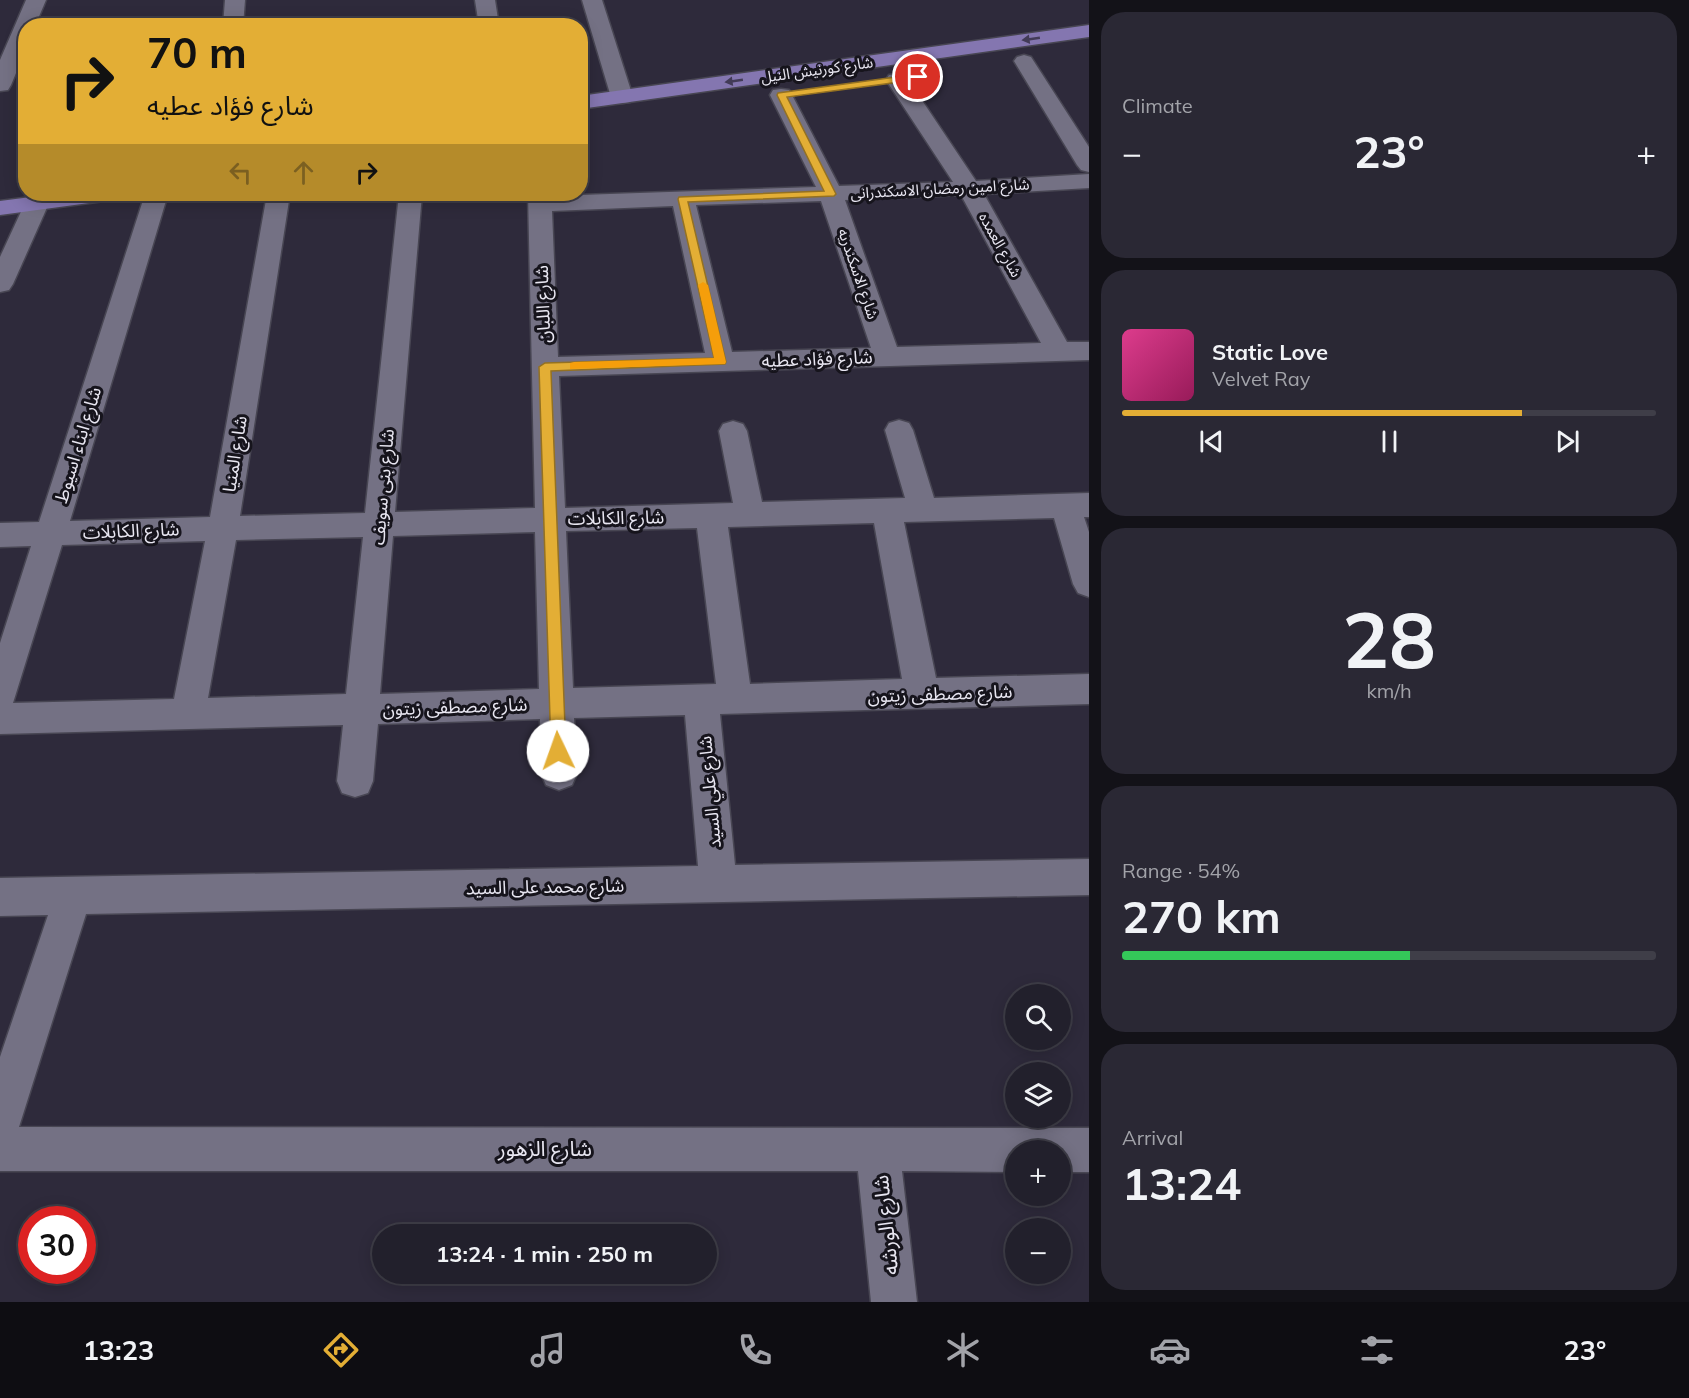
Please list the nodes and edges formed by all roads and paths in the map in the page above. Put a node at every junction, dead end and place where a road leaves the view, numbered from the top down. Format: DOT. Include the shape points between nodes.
graph roads {
  1 [pos="36,0"];
  2 [pos="235,0"];
  3 [pos="485,0"];
  4 [pos="592,0"];
  5 [pos="28,18"];
  6 [pos="234,18"];
  7 [pos="488,18"];
  8 [pos="1089,31"];
  9 [pos="18,43"];
  10 [pos="1035,60"];
  11 [pos="1001,65"];
  12 [pos="897,80"];
  13 [pos="0,86"];
  14 [pos="622,97"];
  15 [pos="772,97"];
  16 [pos="588,102"];
  17 [pos="588,122"];
  18 [pos="1089,165"];
  19 [pos="1089,181"];
  20 [pos="0,189"];
  21 [pos="969,189"];
  22 [pos="18,192"];
  23 [pos="831,194"];
  24 [pos="588,199"];
  25 [pos="683,199"];
  26 [pos="18,200"];
  27 [pos="29,201"];
  28 [pos="154,201"];
  29 [pos="277,201"];
  30 [pos="409,201"];
  31 [pos="539,201"];
  32 [pos="0,208"];
  33 [pos="0,284"];
  34 [pos="1089,351"];
  35 [pos="1059,352"];
  36 [pos="887,357"];
  37 [pos="721,362"];
  38 [pos="545,367"];
  39 [pos="899,430"];
  40 [pos="733,431"];
  41 [pos="1077,505"];
  42 [pos="923,510"];
  43 [pos="887,511"];
  44 [pos="750,515"];
  45 [pos="711,516"];
  46 [pos="550,520"];
  47 [pos="379,525"];
  48 [pos="223,529"];
  49 [pos="51,533"];
  50 [pos="0,535"];
  51 [pos="1089,585"];
  52 [pos="1089,689"];
  53 [pos="922,694"];
  54 [pos="0,696"];
  55 [pos="718,699"];
  56 [pos="556,704"];
  57 [pos="363,709"];
  58 [pos="188,714"];
  59 [pos="0,719"];
  60 [pos="559,774"];
  61 [pos="355,781"];
  62 [pos="1089,877"];
  63 [pos="718,884"];
  64 [pos="73,896"];
  65 [pos="0,897"];
  66 [pos="0,1121"];
  67 [pos="0,1149"];
  68 [pos="878,1149"];
  69 [pos="1089,1150"];
  70 [pos="894,1302"];
  1 -- 5 [label="street"];
  2 -- 6 [label="street"];
  3 -- 7 [label="street"];
  4 -- 14 [label="street"];
  8 -- 14 [label="main road, شارع كورنيش النيل, one-way"];
  9 -- 13 [label="street"];
  10 -- 11 [label="main road"];
  10 -- 18 [label="street"];
  12 -- 21 [label="street, شارع العمده"];
  14 -- 16 [label="main road, شارع كورنيش النيل"];
  15 -- 17 [label="main road, شارع كورنيش النيل"];
  15 -- 23 [label="street, شارع الاسكندريه"];
  19 -- 21 [label="street, شارع امين رمضان الاسكندرانى"];
  20 -- 22 [label="main road"];
  21 -- 23 [label="street, شارع امين رمضان الاسكندرانى"];
  21 -- 35 [label="street, شارع العمده"];
  23 -- 25 [label="street, شارع امين رمضان الاسكندرانى"];
  23 -- 36 [label="street, شارع الاسكندريه"];
  24 -- 25 [label="street, شارع امين رمضان الاسكندرانى"];
  25 -- 37 [label="street"];
  26 -- 32 [label="main road"];
  27 -- 33 [label="street"];
  28 -- 49 [label="street, شارع ابناء اسيوط"];
  29 -- 48 [label="street, شارع المنيا"];
  30 -- 47 [label="street, شارع بنى سويف"];
  31 -- 38 [label="street, شارع اللبان"];
  34 -- 35 [label="street, شارع فؤاد عطيه"];
  35 -- 36 [label="street, شارع فؤاد عطيه"];
  36 -- 37 [label="street, شارع فؤاد عطيه"];
  37 -- 38 [label="street, شارع فؤاد عطيه"];
  38 -- 46 [label="street, شارع اللبان"];
  39 -- 42 [label="street"];
  40 -- 44 [label="street"];
  41 -- 42 [label="street, شارع الكابلات"];
  41 -- 51 [label="street"];
  42 -- 43 [label="street, شارع الكابلات"];
  43 -- 44 [label="street, شارع الكابلات"];
  43 -- 53 [label="street"];
  44 -- 45 [label="street, شارع الكابلات"];
  45 -- 46 [label="street, شارع الكابلات"];
  45 -- 55 [label="street, شارع علي السيد"];
  46 -- 47 [label="street, شارع الكابلات"];
  46 -- 56 [label="street, شارع اللبان"];
  47 -- 48 [label="street, شارع الكابلات"];
  47 -- 57 [label="street, شارع بنى سويف"];
  48 -- 49 [label="street, شارع الكابلات"];
  48 -- 58 [label="street, شارع المنيا"];
  49 -- 50 [label="street, شارع الكابلات"];
  49 -- 54 [label="street, شارع ابناء اسيوط"];
  52 -- 53 [label="street, شارع مصطفى زيتون"];
  53 -- 55 [label="street, شارع مصطفى زيتون"];
  55 -- 56 [label="street, شارع مصطفى زيتون"];
  55 -- 63 [label="street, شارع علي السيد"];
  56 -- 57 [label="street, شارع مصطفى زيتون"];
  56 -- 60 [label="street, شارع اللبان"];
  57 -- 58 [label="street, شارع مصطفى زيتون"];
  57 -- 61 [label="street, شارع بنى سويف"];
  58 -- 59 [label="street, شارع مصطفى زيتون"];
  62 -- 63 [label="street, شارع محمد على السيد"];
  63 -- 64 [label="street, شارع محمد على السيد"];
  64 -- 65 [label="street, شارع محمد على السيد"];
  64 -- 66 [label="street"];
  67 -- 68 [label="street, شارع الزهور"];
  68 -- 69 [label="street, شارع الزهور"];
  68 -- 70 [label="street, شارع الورشه"];
}
